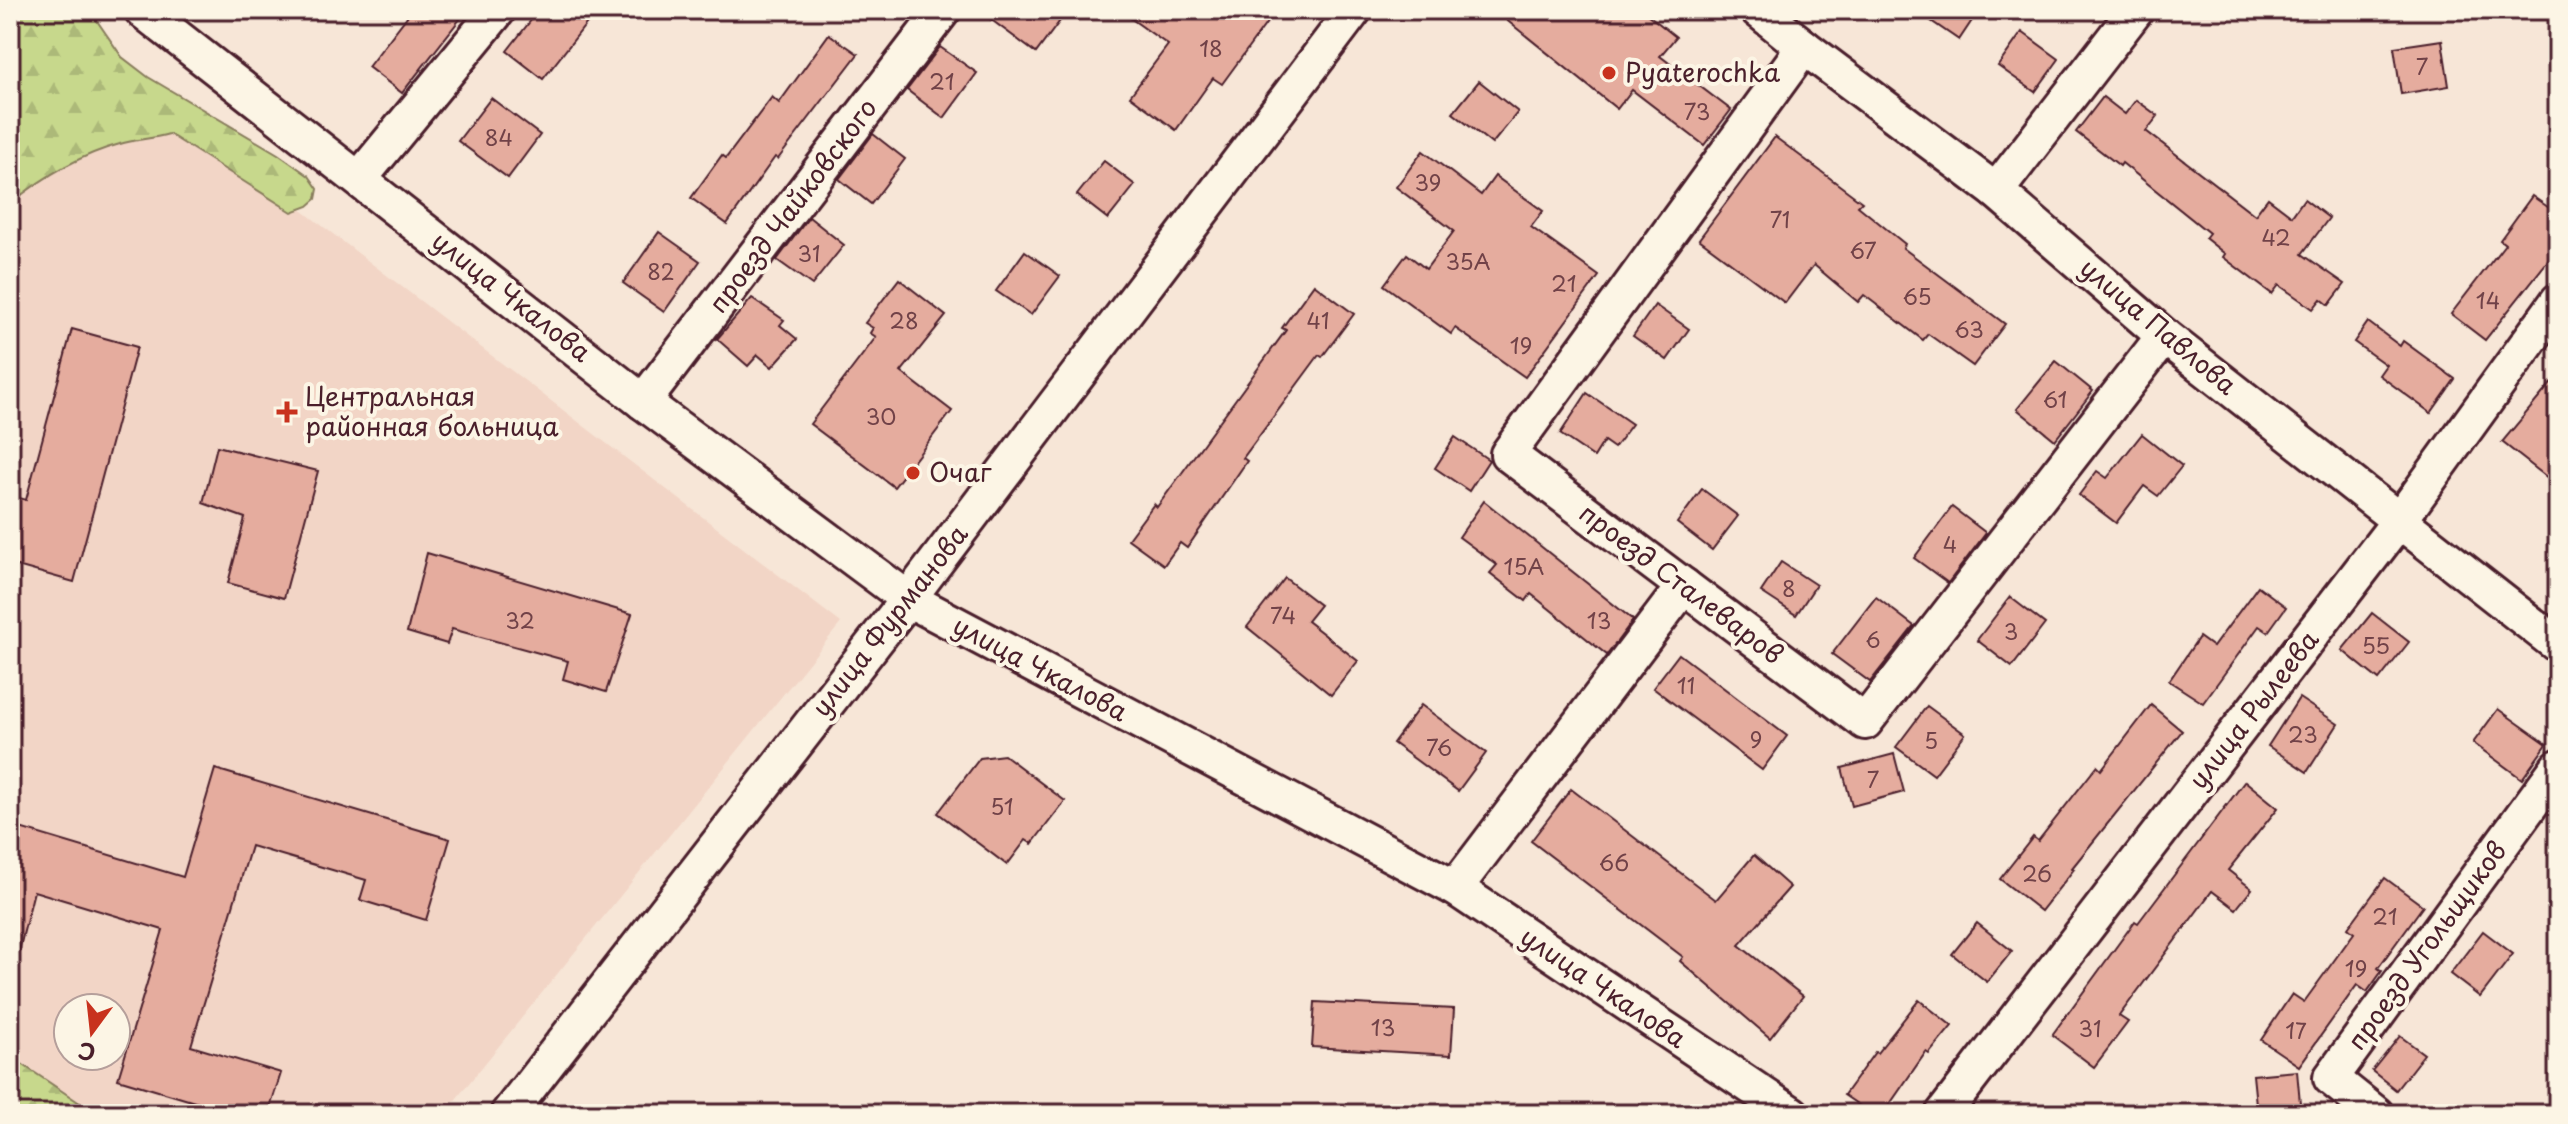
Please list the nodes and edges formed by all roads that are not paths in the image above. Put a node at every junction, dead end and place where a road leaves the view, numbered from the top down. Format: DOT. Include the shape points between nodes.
graph roads {
  1 [pos="142,10"];
  2 [pos="498,10"];
  3 [pos="943,10"];
  4 [pos="1354,10"];
  5 [pos="1758,10"];
  6 [pos="2136,10"];
  7 [pos="1804,47"];
  8 [pos="360,178"];
  9 [pos="1996,191"];
  10 [pos="2558,301"];
  11 [pos="2164,336"];
  12 [pos="643,402"];
  13 [pos="2399,521"];
  14 [pos="1684,586"];
  15 [pos="908,599"];
  16 [pos="2558,645"];
  17 [pos="2558,767"];
  18 [pos="1455,888"];
  19 [pos="508,1114"];
  20 [pos="1792,1114"];
  21 [pos="1943,1114"];
  22 [pos="2376,1114"];
  1 -- 8 [label="street, улица Чкалова"];
  2 -- 8 [label="street"];
  3 -- 12 [label="street, проезд Чайковского"];
  4 -- 15 [label="street, улица Фурманова"];
  5 -- 7 [label="street, улица Павлова"];
  6 -- 9 [label="street"];
  7 -- 9 [label="street, улица Павлова"];
  7 -- 14 [label="street, проезд Сталеваров" via="1508,454"];
  8 -- 12 [label="street, улица Чкалова"];
  9 -- 11 [label="street, улица Павлова"];
  10 -- 13 [label="street, улица Рылеева"];
  11 -- 13 [label="street, улица Павлова"];
  11 -- 14 [label="street, проезд Сталеваров" via="1865,722"];
  12 -- 15 [label="street, улица Чкалова"];
  13 -- 16 [label="street, улица Павлова"];
  13 -- 21 [label="street, улица Рылеева"];
  14 -- 18 [label="street"];
  15 -- 18 [label="street, улица Чкалова"];
  15 -- 19 [label="street, улица Фурманова"];
  17 -- 22 [label="street, проезд Угольщиков" via="2331,1078"];
  18 -- 20 [label="street, улица Чкалова"];
}
